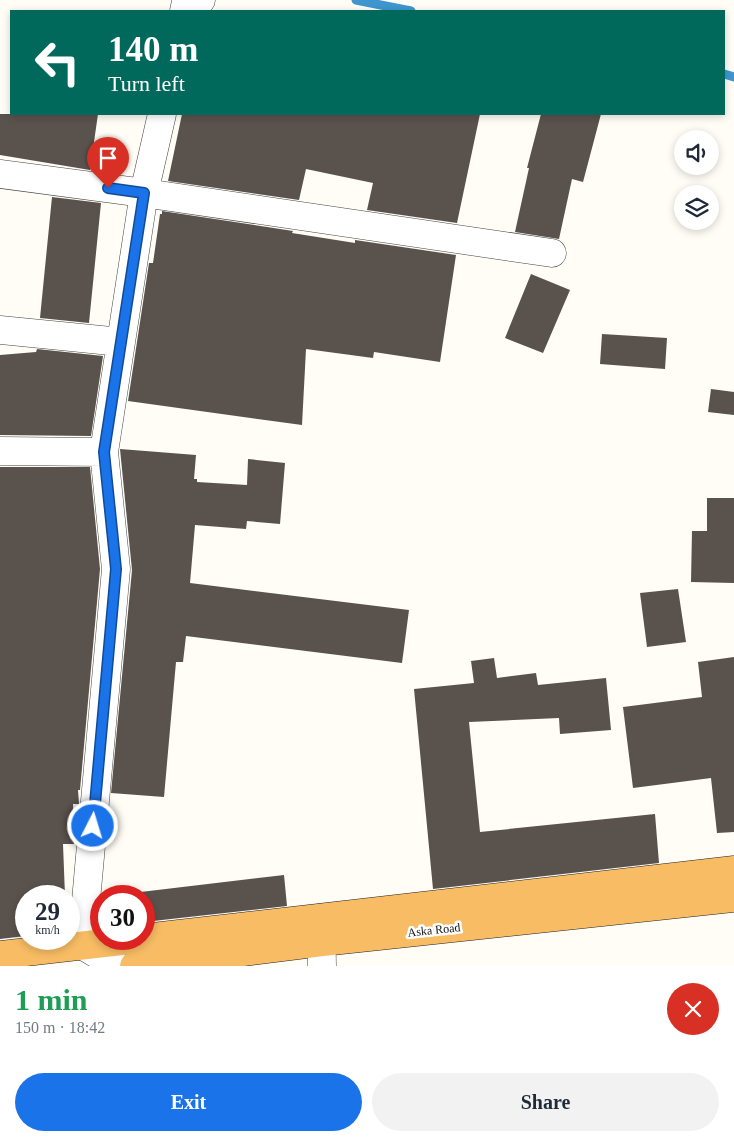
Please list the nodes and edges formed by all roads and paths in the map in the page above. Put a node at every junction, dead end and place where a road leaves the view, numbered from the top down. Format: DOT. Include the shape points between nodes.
graph roads {
  1 [pos="201,0"];
  2 [pos="184,10"];
  3 [pos="162,115"];
  4 [pos="0,174"];
  5 [pos="144,193"];
  6 [pos="552,253"];
  7 [pos="0,330"];
  8 [pos="121,342"];
  9 [pos="0,451"];
  10 [pos="104,452"];
  11 [pos="734,870"];
  12 [pos="734,898"];
  13 [pos="155,938"];
  14 [pos="322,942"];
  15 [pos="90,944"];
  16 [pos="82,945"];
  17 [pos="0,955"];
  18 [pos="117,966"];
  19 [pos="134,966"];
  1 -- 2 [label="street" via="186,2"];
  3 -- 5 [label="street"];
  4 -- 5 [label="street"];
  5 -- 6 [label="street"];
  5 -- 8 [label="street"];
  7 -- 8 [label="street"];
  8 -- 10 [label="street"];
  9 -- 10 [label="street"];
  10 -- 16 [label="street" via="116,569"];
  11 -- 14 [label="highway"];
  12 -- 14 [label="highway, Aska Road"];
  13 -- 14 [label="highway"];
  14 -- 19 [label="highway, Aska Road"];
  15 -- 16 [label="highway"];
  16 -- 17 [label="highway"];
  16 -- 18 [label="street"];
}
